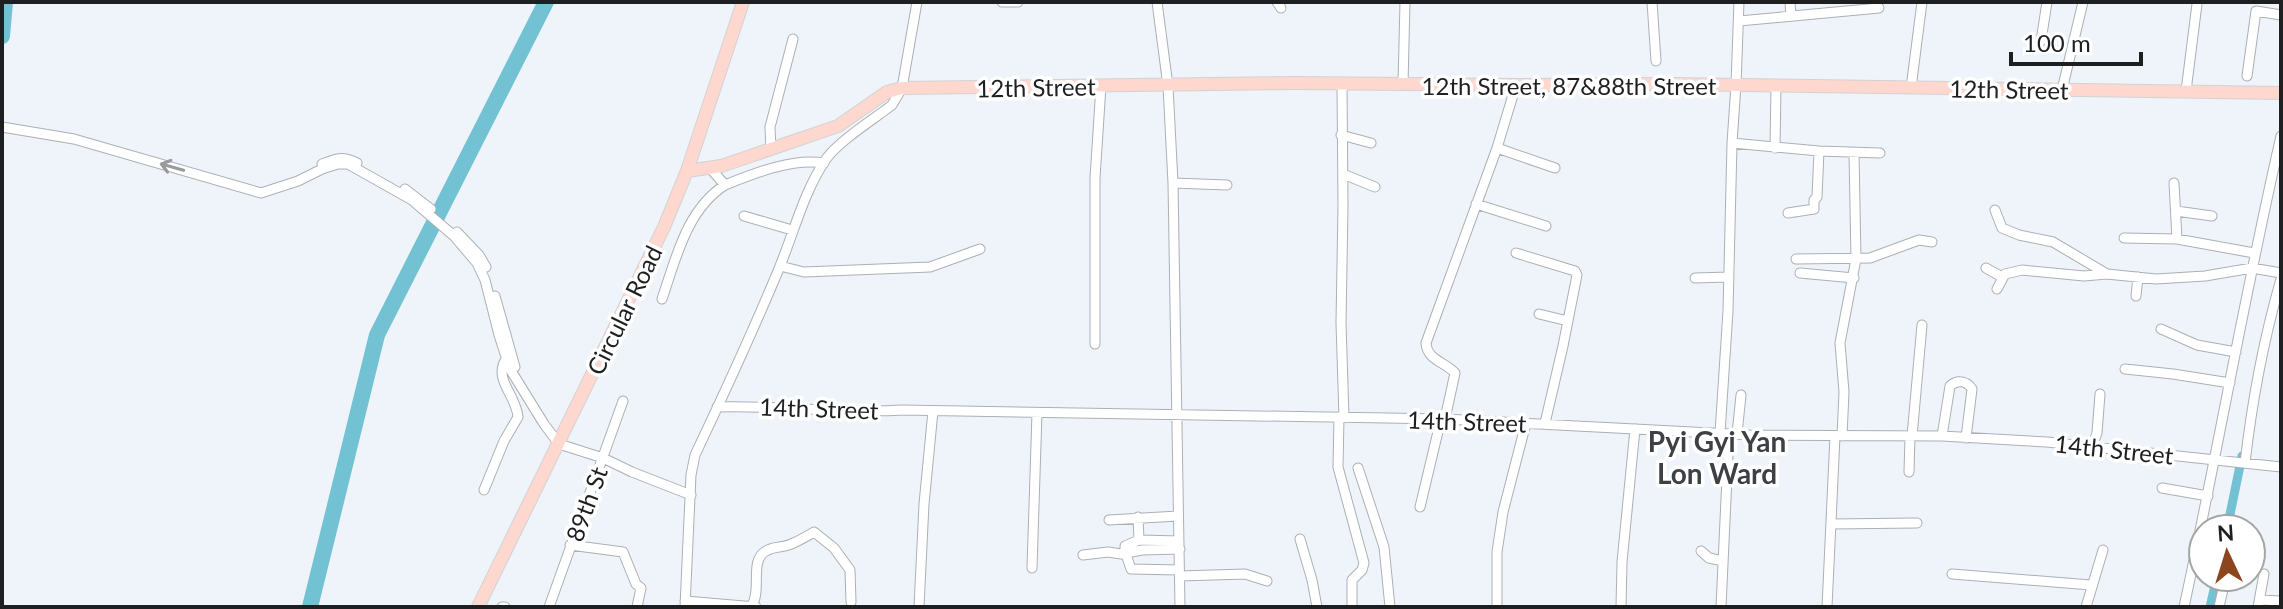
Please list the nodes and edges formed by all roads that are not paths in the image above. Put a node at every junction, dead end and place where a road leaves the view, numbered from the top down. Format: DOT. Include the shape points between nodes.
graph roads {
  1 [pos="743,2"];
  2 [pos="917,2"];
  3 [pos="1002,2"];
  4 [pos="1018,2"];
  5 [pos="1157,2"];
  6 [pos="1405,2"];
  7 [pos="1652,2"];
  8 [pos="1739,2"];
  9 [pos="1790,2"];
  10 [pos="1922,2"];
  11 [pos="2047,2"];
  12 [pos="2083,2"];
  13 [pos="2197,4"];
  14 [pos="1858,6"];
  15 [pos="2257,6"];
  16 [pos="1879,8"];
  17 [pos="2281,15"];
  18 [pos="1791,16"];
  19 [pos="1739,21"];
  20 [pos="793,39"];
  21 [pos="2041,41"];
  22 [pos="1656,61"];
  23 [pos="2247,76"];
  24 [pos="1342,83"];
  25 [pos="1403,84"];
  26 [pos="1516,85"];
  27 [pos="1736,85"];
  28 [pos="1101,86"];
  29 [pos="1168,86"];
  30 [pos="1776,86"];
  31 [pos="902,88"];
  32 [pos="1911,88"];
  33 [pos="2062,90"];
  34 [pos="2186,91"];
  35 [pos="2281,93"];
  36 [pos="5,127"];
  37 [pos="1341,135"];
  38 [pos="2281,136"];
  39 [pos="1371,143"];
  40 [pos="1732,143"];
  41 [pos="1497,148"];
  42 [pos="1775,148"];
  43 [pos="771,150"];
  44 [pos="1819,151"];
  45 [pos="1854,153"];
  46 [pos="1880,153"];
  47 [pos="824,163"];
  48 [pos="710,168"];
  49 [pos="1555,168"];
  50 [pos="687,171"];
  51 [pos="1343,174"];
  52 [pos="1173,183"];
  53 [pos="2174,183"];
  54 [pos="725,185"];
  55 [pos="1227,185"];
  56 [pos="1375,187"];
  57 [pos="1476,204"];
  58 [pos="1995,210"];
  59 [pos="2176,211"];
  60 [pos="1788,213"];
  61 [pos="744,216"];
  62 [pos="2212,216"];
  63 [pos="443,222"];
  64 [pos="1546,226"];
  65 [pos="792,230"];
  66 [pos="2124,238"];
  67 [pos="2177,239"];
  68 [pos="1932,242"];
  69 [pos="980,249"];
  70 [pos="1516,253"];
  71 [pos="2254,253"];
  72 [pos="1796,259"];
  73 [pos="1856,259"];
  74 [pos="780,266"];
  75 [pos="1986,268"];
  76 [pos="2252,268"];
  77 [pos="1800,273"];
  78 [pos="2281,273"];
  79 [pos="2107,274"];
  80 [pos="1729,277"];
  81 [pos="2002,277"];
  82 [pos="2138,277"];
  83 [pos="1695,278"];
  84 [pos="1854,278"];
  85 [pos="2281,279"];
  86 [pos="1997,289"];
  87 [pos="2136,296"];
  88 [pos="662,299"];
  89 [pos="1539,314"];
  90 [pos="1568,321"];
  91 [pos="1922,325"];
  92 [pos="2161,329"];
  93 [pos="1095,344"];
  94 [pos="2236,352"];
  95 [pos="506,359"];
  96 [pos="2125,369"];
  97 [pos="517,378"];
  98 [pos="2230,383"];
  99 [pos="2100,394"];
  100 [pos="1741,395"];
  101 [pos="623,401"];
  102 [pos="717,407"];
  103 [pos="933,411"];
  104 [pos="1037,413"];
  105 [pos="1175,415"];
  106 [pos="1341,417"];
  107 [pos="1443,419"];
  108 [pos="1526,423"];
  109 [pos="1545,423"];
  110 [pos="1635,429"];
  111 [pos="1729,434"];
  112 [pos="1839,436"];
  113 [pos="1911,436"];
  114 [pos="1942,436"];
  115 [pos="1966,438"];
  116 [pos="559,444"];
  117 [pos="2092,447"];
  118 [pos="603,458"];
  119 [pos="2215,461"];
  120 [pos="2245,463"];
  121 [pos="2281,467"];
  122 [pos="1358,468"];
  123 [pos="1909,472"];
  124 [pos="2162,488"];
  125 [pos="484,490"];
  126 [pos="691,495"];
  127 [pos="2208,496"];
  128 [pos="1420,507"];
  129 [pos="1178,516"];
  130 [pos="1138,517"];
  131 [pos="1109,520"];
  132 [pos="1917,523"];
  133 [pos="1831,524"];
  134 [pos="1300,539"];
  135 [pos="1139,540"];
  136 [pos="570,545"];
  137 [pos="1179,545"];
  138 [pos="2103,550"];
  139 [pos="1701,551"];
  140 [pos="1125,552"];
  141 [pos="1083,555"];
  142 [pos="1723,561"];
  143 [pos="1032,568"];
  144 [pos="1180,573"];
  145 [pos="1952,574"];
  146 [pos="1267,581"];
  147 [pos="2091,585"];
  148 [pos="2281,601"];
  149 [pos="851,602"];
  150 [pos="2259,603"];
  151 [pos="685,604"];
  152 [pos="754,606"];
  153 [pos="478,607"];
  154 [pos="549,607"];
  155 [pos="637,607"];
  156 [pos="919,607"];
  157 [pos="1180,607"];
  158 [pos="1317,607"];
  159 [pos="1352,607"];
  160 [pos="1390,607"];
  161 [pos="1497,607"];
  162 [pos="1621,607"];
  163 [pos="1721,607"];
  164 [pos="1827,607"];
  165 [pos="2086,607"];
  166 [pos="2184,607"];
  1 -- 50 [label="main road, Circular Road"];
  2 -- 31 [label="street"];
  3 -- 4 [label="street"];
  5 -- 29 [label="street"];
  6 -- 25 [label="street"];
  7 -- 22 [label="street"];
  8 -- 19 [label="street"];
  9 -- 18 [label="street"];
  10 -- 32 [label="street"];
  11 -- 21 [label="street"];
  12 -- 33 [label="street"];
  13 -- 34 [label="street"];
  14 -- 16 [label="street"];
  14 -- 18 [label="street"];
  15 -- 17 [label="street"];
  15 -- 23 [label="street"];
  18 -- 19 [label="street"];
  19 -- 27 [label="street"];
  20 -- 43 [label="street" via="770,127"];
  24 -- 25 [label="main road, 12th Street"];
  24 -- 29 [label="main road, 12th Street"];
  24 -- 37 [label="street"];
  25 -- 26 [label="main road, 12th Street, 87&88th Street"];
  26 -- 27 [label="main road, 12th Street, 87&88th Street"];
  26 -- 41 [label="street"];
  27 -- 30 [label="main road, 12th Street"];
  27 -- 40 [label="street"];
  28 -- 29 [label="main road, 12th Street"];
  28 -- 31 [label="main road, 12th Street"];
  28 -- 93 [label="street"];
  29 -- 52 [label="street"];
  30 -- 32 [label="main road, 12th Street"];
  30 -- 42 [label="street"];
  31 -- 43 [label="main road, 12th Street" via="887,92 838,126"];
  31 -- 47 [label="street" via="892,105"];
  32 -- 33 [label="main road, 12th Street"];
  33 -- 34 [label="main road, 12th Street"];
  34 -- 35 [label="main road, 12th Street"];
  63 -- 36 [label="street, one-way" via="345,157 272,185 247,188 74,139"];
  37 -- 39 [label="street"];
  37 -- 51 [label="street"];
  38 -- 71 [label="street"];
  40 -- 42 [label="street"];
  40 -- 80 [label="street"];
  41 -- 49 [label="street"];
  41 -- 57 [label="street"];
  42 -- 44 [label="street"];
  43 -- 48 [label="main road, 12th Street"];
  44 -- 45 [label="street"];
  44 -- 60 [label="street" via="1814,209"];
  45 -- 46 [label="street"];
  45 -- 73 [label="street"];
  47 -- 54 [label="street" via="779,167"];
  47 -- 65 [label="street"];
  48 -- 50 [label="main road, 12th Street"];
  48 -- 54 [label="street"];
  50 -- 116 [label="main road, Circular Road"];
  51 -- 56 [label="street"];
  51 -- 106 [label="street"];
  52 -- 55 [label="street"];
  52 -- 105 [label="street"];
  53 -- 59 [label="street"];
  54 -- 88 [label="street" via="695,215"];
  57 -- 64 [label="street"];
  57 -- 107 [label="street" via="1426,343 1431,356 1455,373"];
  58 -- 79 [label="street" via="2002,228 2053,242"];
  59 -- 62 [label="street"];
  59 -- 67 [label="street"];
  61 -- 65 [label="street"];
  63 -- 95 [label="street" via="485,280"];
  63 -- 97 [label="street" via="469,243 486,267"];
  65 -- 74 [label="street"];
  66 -- 67 [label="street"];
  67 -- 71 [label="street"];
  68 -- 73 [label="street" via="1919,240"];
  69 -- 74 [label="street" via="930,267 804,272"];
  70 -- 90 [label="street" via="1575,271"];
  71 -- 76 [label="street"];
  72 -- 73 [label="street"];
  73 -- 84 [label="street"];
  74 -- 102 [label="street"];
  75 -- 81 [label="street"];
  76 -- 78 [label="street"];
  76 -- 82 [label="street"];
  76 -- 94 [label="street"];
  77 -- 84 [label="street"];
  79 -- 81 [label="street" via="2022,270"];
  79 -- 82 [label="street"];
  80 -- 83 [label="street"];
  80 -- 111 [label="street"];
  81 -- 86 [label="street"];
  82 -- 87 [label="street"];
  84 -- 112 [label="street" via="1840,343 1844,392"];
  85 -- 120 [label="street"];
  89 -- 90 [label="street"];
  90 -- 109 [label="street"];
  91 -- 113 [label="street"];
  92 -- 94 [label="street" via="2197,345"];
  94 -- 98 [label="street"];
  95 -- 97 [label="street"];
  95 -- 125 [label="street" via="501,373 518,417"];
  96 -- 98 [label="street"];
  97 -- 116 [label="street"];
  98 -- 119 [label="street"];
  99 -- 117 [label="street"];
  100 -- 111 [label="street"];
  101 -- 118 [label="street, 89th St"];
  102 -- 103 [label="street, 14th Street"];
  102 -- 126 [label="street" via="695,455"];
  103 -- 104 [label="street, 14th Street"];
  103 -- 156 [label="street"];
  104 -- 105 [label="street, 14th Street"];
  104 -- 143 [label="street"];
  105 -- 106 [label="street, 14th Street"];
  105 -- 129 [label="street"];
  106 -- 107 [label="street, 14th Street"];
  106 -- 159 [label="street" via="1338,467 1364,563 1352,580"];
  107 -- 108 [label="street, 14th Street"];
  107 -- 128 [label="street"];
  108 -- 109 [label="street, 14th Street"];
  108 -- 161 [label="street" via="1503,512"];
  109 -- 110 [label="street, 14th Street"];
  110 -- 111 [label="street, 14th Street"];
  110 -- 162 [label="street"];
  111 -- 112 [label="street, 14th Street"];
  111 -- 142 [label="street"];
  112 -- 113 [label="street, 14th Street"];
  112 -- 133 [label="street"];
  113 -- 114 [label="street, 14th Street"];
  113 -- 123 [label="street"];
  114 -- 115 [label="street, 14th Street"];
  114 -- 115 [label="street" via="1950,386 1961,382 1972,389"];
  115 -- 117 [label="street, 14th Street"];
  116 -- 118 [label="street"];
  116 -- 153 [label="main road, Circular Road"];
  117 -- 119 [label="street, 14th Street"];
  118 -- 126 [label="street"];
  118 -- 136 [label="street, 89th St"];
  119 -- 120 [label="street, 14th Street"];
  119 -- 127 [label="street"];
  120 -- 121 [label="street, 14th Street"];
  122 -- 160 [label="street" via="1384,547"];
  124 -- 127 [label="street"];
  126 -- 151 [label="street"];
  127 -- 166 [label="street"];
  129 -- 130 [label="street"];
  129 -- 137 [label="street"];
  130 -- 131 [label="street"];
  130 -- 135 [label="street"];
  132 -- 133 [label="street"];
  133 -- 164 [label="street"];
  134 -- 158 [label="street"];
  135 -- 137 [label="street"];
  135 -- 140 [label="street" via="1125,546"];
  136 -- 154 [label="street, 89th St"];
  136 -- 155 [label="street" via="623,552 641,588"];
  137 -- 140 [label="street"];
  137 -- 144 [label="street"];
  138 -- 147 [label="street"];
  139 -- 142 [label="street"];
  140 -- 141 [label="street"];
  140 -- 144 [label="street" via="1131,569"];
  142 -- 163 [label="street"];
  144 -- 146 [label="street" via="1245,574"];
  144 -- 157 [label="street"];
  145 -- 147 [label="street"];
  147 -- 165 [label="street"];
  148 -- 150 [label="street"];
  149 -- 152 [label="street" via="850,570 814,532 759,556"];
  151 -- 152 [label="street"];
}
